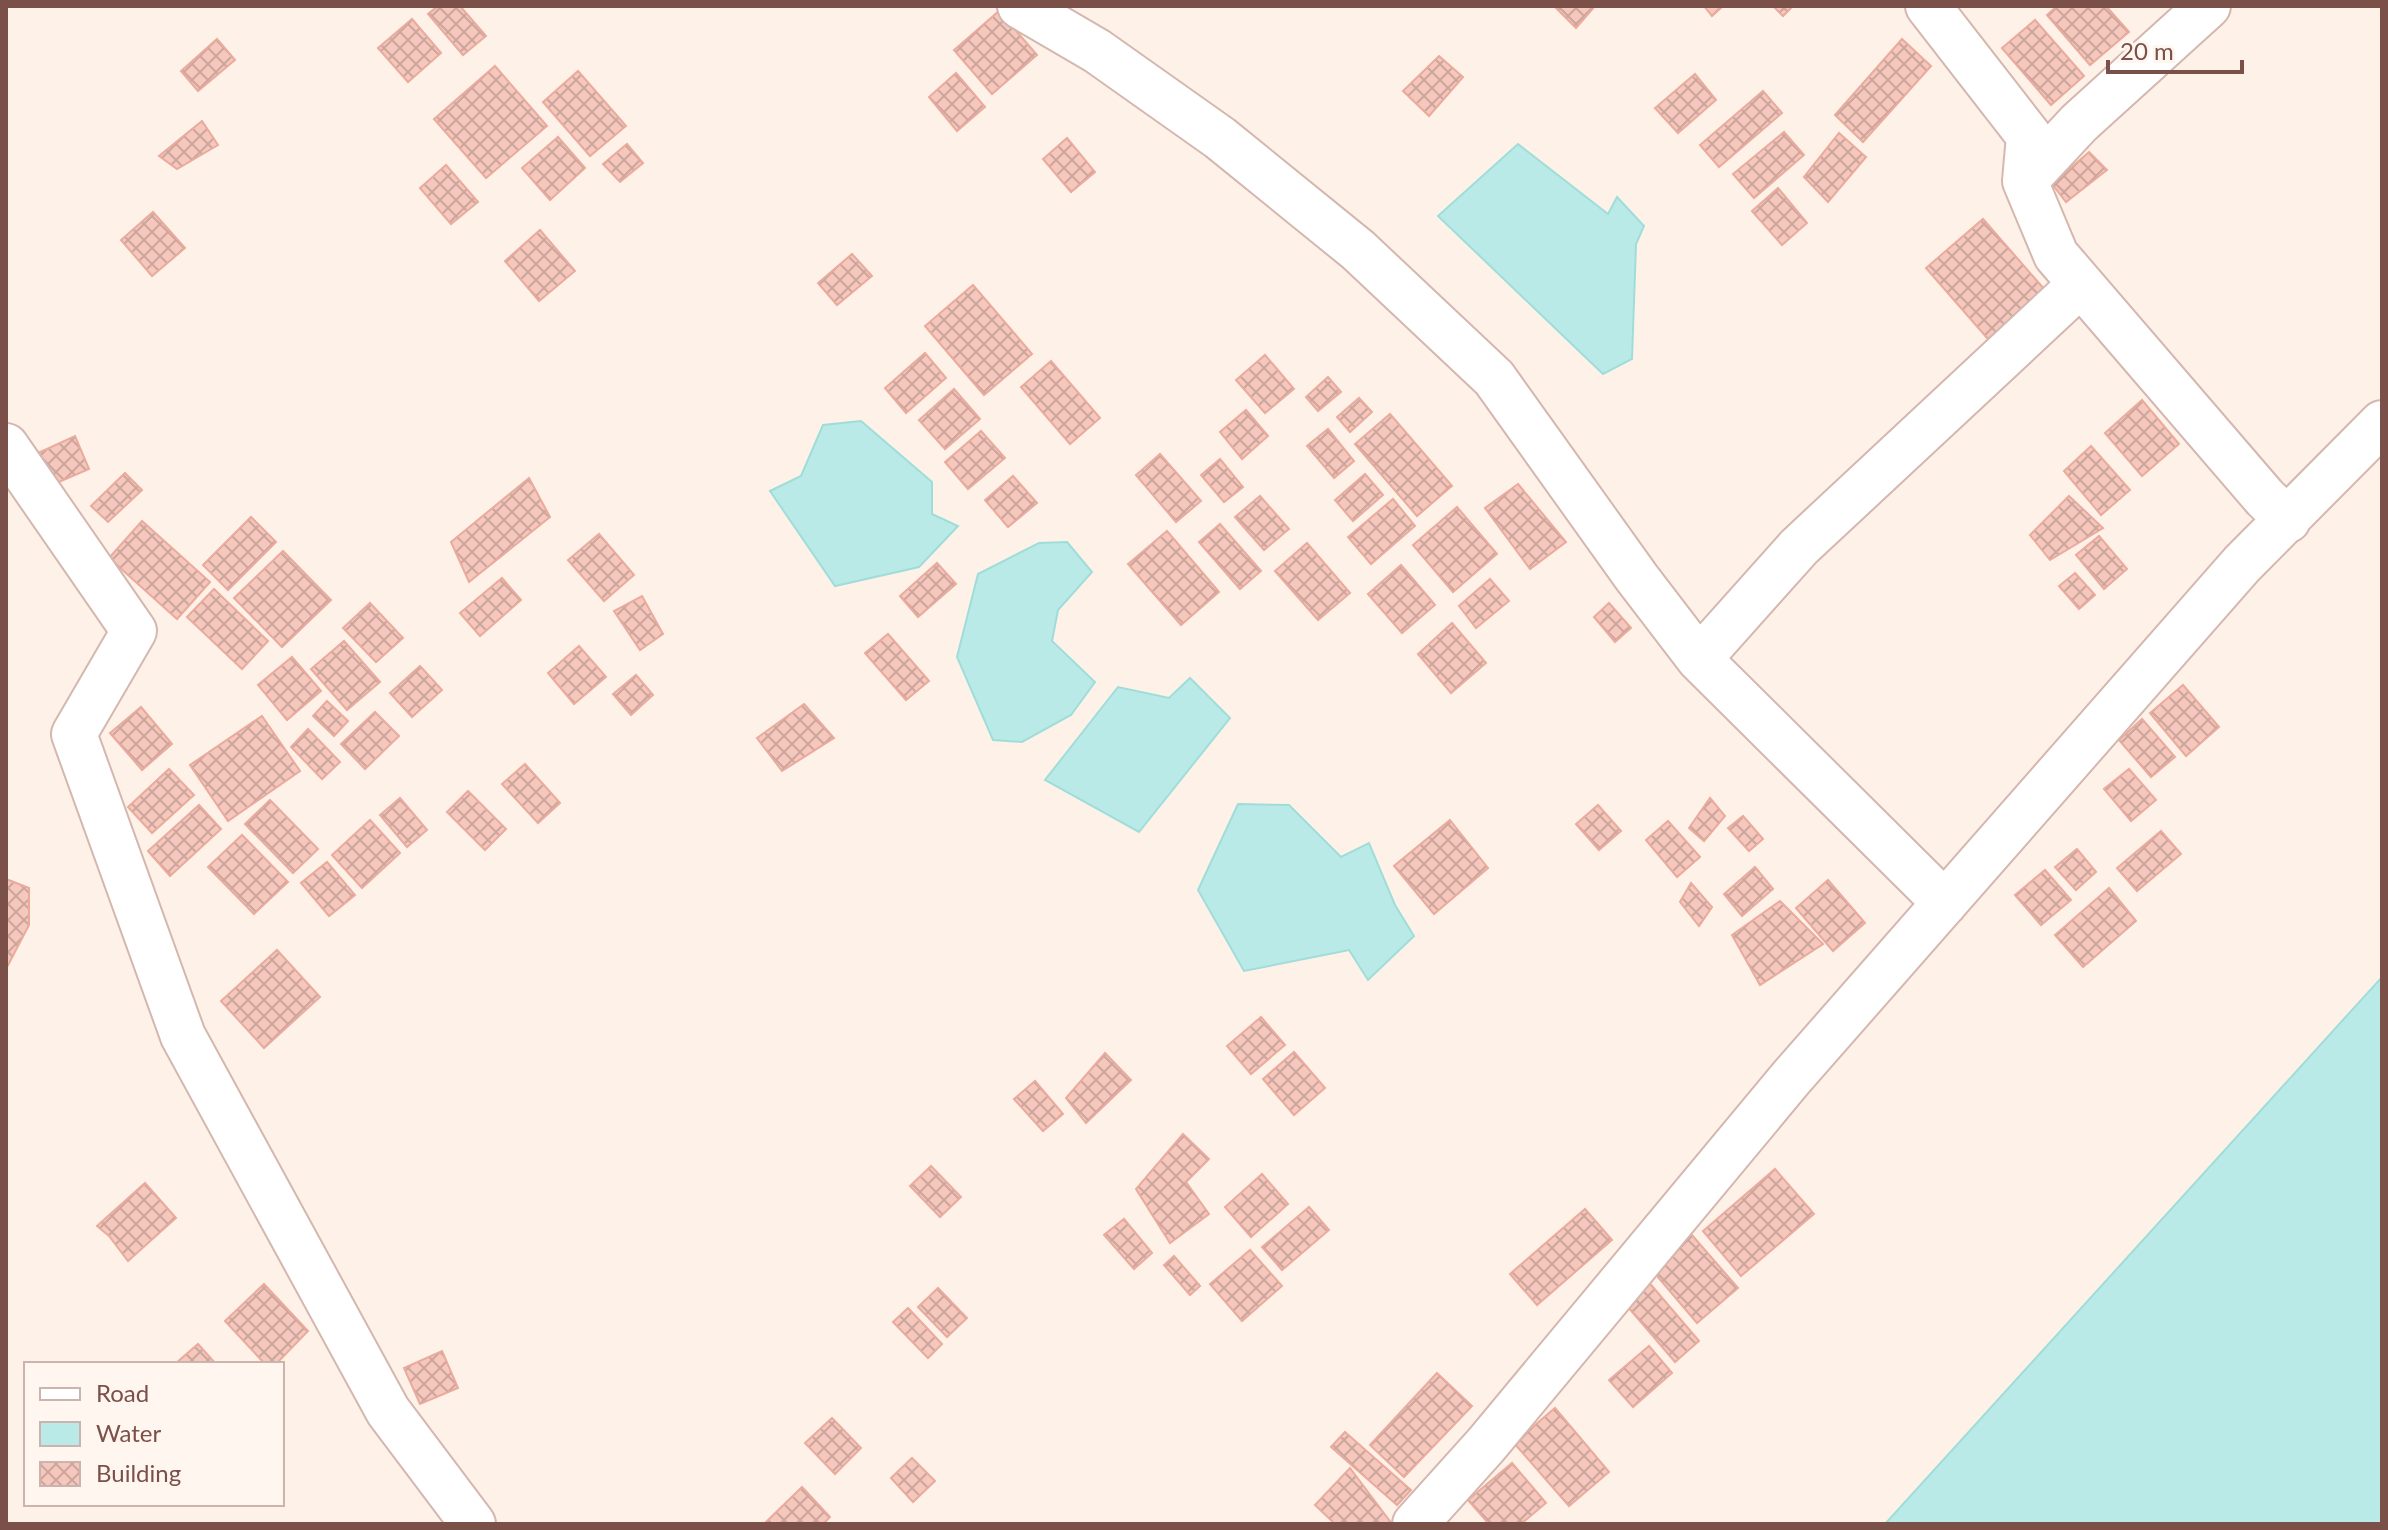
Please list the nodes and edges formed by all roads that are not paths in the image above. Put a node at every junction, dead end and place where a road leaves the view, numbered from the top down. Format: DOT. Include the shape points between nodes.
graph roads {
  1 [pos="1020,6"];
  2 [pos="1928,6"];
  3 [pos="2208,6"];
  4 [pos="2025,181"];
  5 [pos="2081,284"];
  6 [pos="2382,423"];
  7 [pos="6,446"];
  8 [pos="2288,520"];
  9 [pos="1699,659"];
  10 [pos="1945,903"];
  11 [pos="473,1524"];
  12 [pos="1415,1524"];
  1 -- 9 [label="street" via="1097,51 1220,138 1358,250 1494,378"];
  2 -- 4 [label="street" via="2029,136"];
  3 -- 4 [label="street" via="2079,123"];
  4 -- 5 [label="street" via="2056,255"];
  5 -- 8 [label="street"];
  5 -- 9 [label="street" via="1799,547"];
  6 -- 8 [label="street"];
  7 -- 11 [label="street" via="134,631 74,734 183,1036 388,1411"];
  8 -- 10 [label="street" via="2232,575"];
  9 -- 10 [label="street"];
  10 -- 12 [label="street"];
}
